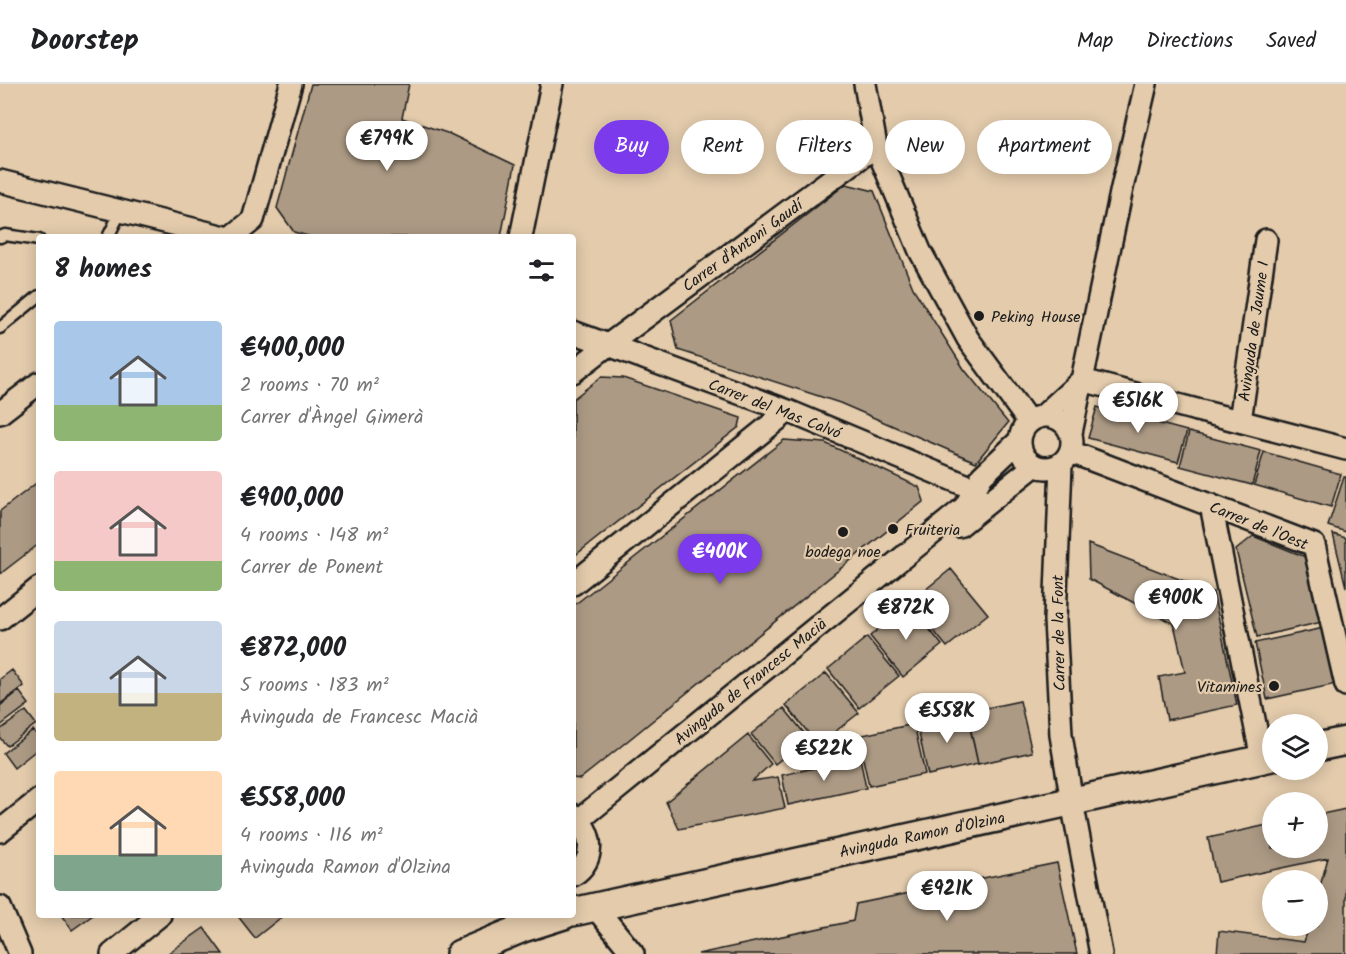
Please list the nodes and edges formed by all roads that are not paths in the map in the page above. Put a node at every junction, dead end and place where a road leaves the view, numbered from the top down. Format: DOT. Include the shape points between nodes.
graph roads {
  1 [pos="291,84"];
  2 [pos="552,84"];
  3 [pos="865,84"];
  4 [pos="1146,84"];
  5 [pos="876,146"];
  6 [pos="0,181"];
  7 [pos="122,211"];
  8 [pos="110,234"];
  9 [pos="213,234"];
  10 [pos="236,234"];
  11 [pos="522,234"];
  12 [pos="0,237"];
  13 [pos="36,240"];
  14 [pos="1266,240"];
  15 [pos="36,298"];
  16 [pos="0,328"];
  17 [pos="576,333"];
  18 [pos="608,345"];
  19 [pos="576,370"];
  20 [pos="1082,380"];
  21 [pos="36,385"];
  22 [pos="788,411"];
  23 [pos="0,413"];
  24 [pos="1240,421"];
  25 [pos="1030,426"];
  26 [pos="1346,449"];
  27 [pos="1068,450"];
  28 [pos="1034,465"];
  29 [pos="975,489"];
  30 [pos="1211,506"];
  31 [pos="576,582"];
  32 [pos="36,590"];
  33 [pos="0,619"];
  34 [pos="1346,685"];
  35 [pos="1262,736"];
  36 [pos="1346,741"];
  37 [pos="1328,745"];
  38 [pos="1262,759"];
  39 [pos="36,802"];
  40 [pos="1072,802"];
  41 [pos="579,821"];
  42 [pos="0,831"];
  43 [pos="576,873"];
  44 [pos="0,907"];
  45 [pos="584,910"];
  46 [pos="156,918"];
  47 [pos="555,918"];
  48 [pos="20,954"];
  49 [pos="112,954"];
  50 [pos="460,954"];
  51 [pos="633,954"];
  52 [pos="1101,954"];
  1 -- 10 [label="street" via="253,220"];
  2 -- 11 [label="street"];
  3 -- 5 [label="street"];
  4 -- 20 [label="street, Carrer de la Font"];
  5 -- 18 [label="street, Carrer d'Antoni Gaudí"];
  5 -- 25 [label="street" via="920,251 968,339"];
  6 -- 7 [label="street"];
  7 -- 8 [label="lane"];
  7 -- 9 [label="street"];
  12 -- 13 [label="lane"];
  14 -- 24 [label="street, Avinguda de Jaume I"];
  15 -- 16 [label="lane"];
  17 -- 18 [label="street, Carrer del Mas Calvó"];
  18 -- 19 [label="street, Carrer d'Antoni Gaudí"];
  18 -- 22 [label="street, Carrer del Mas Calvó"];
  20 -- 24 [label="street, Avinguda de Jaume I"];
  20 -- 25 [label="street"];
  20 -- 27 [label="street, Carrer de la Font"];
  21 -- 23 [label="street"];
  22 -- 29 [label="street, Carrer del Mas Calvó"];
  22 -- 31 [label="street"];
  24 -- 26 [label="street, Avinguda de Jaume I"];
  25 -- 27 [label="street" via="1052,416 1060,419 1067,425"];
  25 -- 28 [label="street" via="1021,448"];
  25 -- 29 [label="street, Avinguda de Francesc Macià" via="982,476"];
  27 -- 28 [label="street" via="1048,469"];
  27 -- 30 [label="street, Carrer de l'Oest"];
  27 -- 40 [label="street, Carrer de la Font" via="1055,620 1061,735"];
  28 -- 41 [label="street, Avinguda de Francesc Macià"];
  29 -- 41 [label="street, Avinguda de Francesc Macià" via="965,507"];
  30 -- 34 [label="street, Carrer de l'Oest" via="1314,545"];
  30 -- 35 [label="street"];
  32 -- 33 [label="street"];
  36 -- 37 [label="street"];
  38 -- 40 [label="street, Avinguda Ramon d'Olzina"];
  39 -- 42 [label="street"];
  40 -- 45 [label="street, Avinguda Ramon d'Olzina"];
  40 -- 52 [label="street, Carrer de la Font"];
  41 -- 43 [label="street" via="590,840 585,863"];
  44 -- 48 [label="street"];
  45 -- 51 [label="street"];
  46 -- 49 [label="street"];
  47 -- 50 [label="street"];
}
